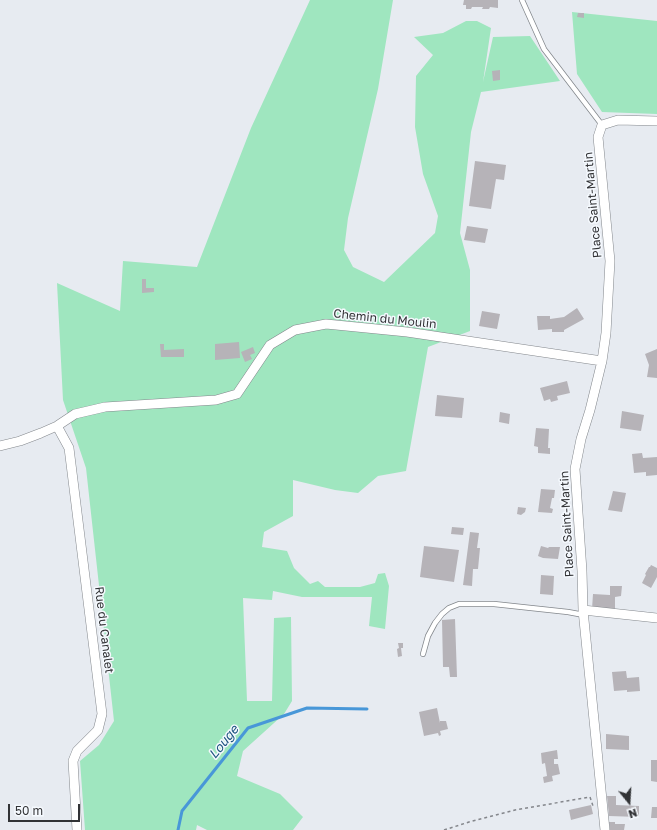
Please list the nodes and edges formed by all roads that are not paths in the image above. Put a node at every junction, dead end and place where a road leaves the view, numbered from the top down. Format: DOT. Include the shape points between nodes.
graph roads {
  1 [pos="522,0"];
  2 [pos="657,121"];
  3 [pos="602,125"];
  4 [pos="602,361"];
  5 [pos="57,426"];
  6 [pos="0,446"];
  7 [pos="583,613"];
  8 [pos="657,618"];
  9 [pos="423,654"];
  10 [pos="77,830"];
  11 [pos="605,830"];
  1 -- 3 [label="lane" via="544,50"];
  2 -- 3 [label="street" via="618,120"];
  3 -- 4 [label="street, Place Saint-Martin" via="598,137 610,261"];
  4 -- 5 [label="street, Chemin du Moulin" via="407,332 326,324 296,330 270,345 237,394 216,400 105,407 75,414"];
  4 -- 7 [label="street, Place Saint-Martin" via="574,469"];
  5 -- 6 [label="street, Chemin du Moulin"];
  5 -- 10 [label="street, Rue du Canalet" via="69,448 102,714 98,730 78,751 73,761"];
  7 -- 8 [label="street"];
  7 -- 9 [label="lane" via="494,604 459,604 449,608 435,623"];
  7 -- 11 [label="street, Place Saint-Martin"];
}
